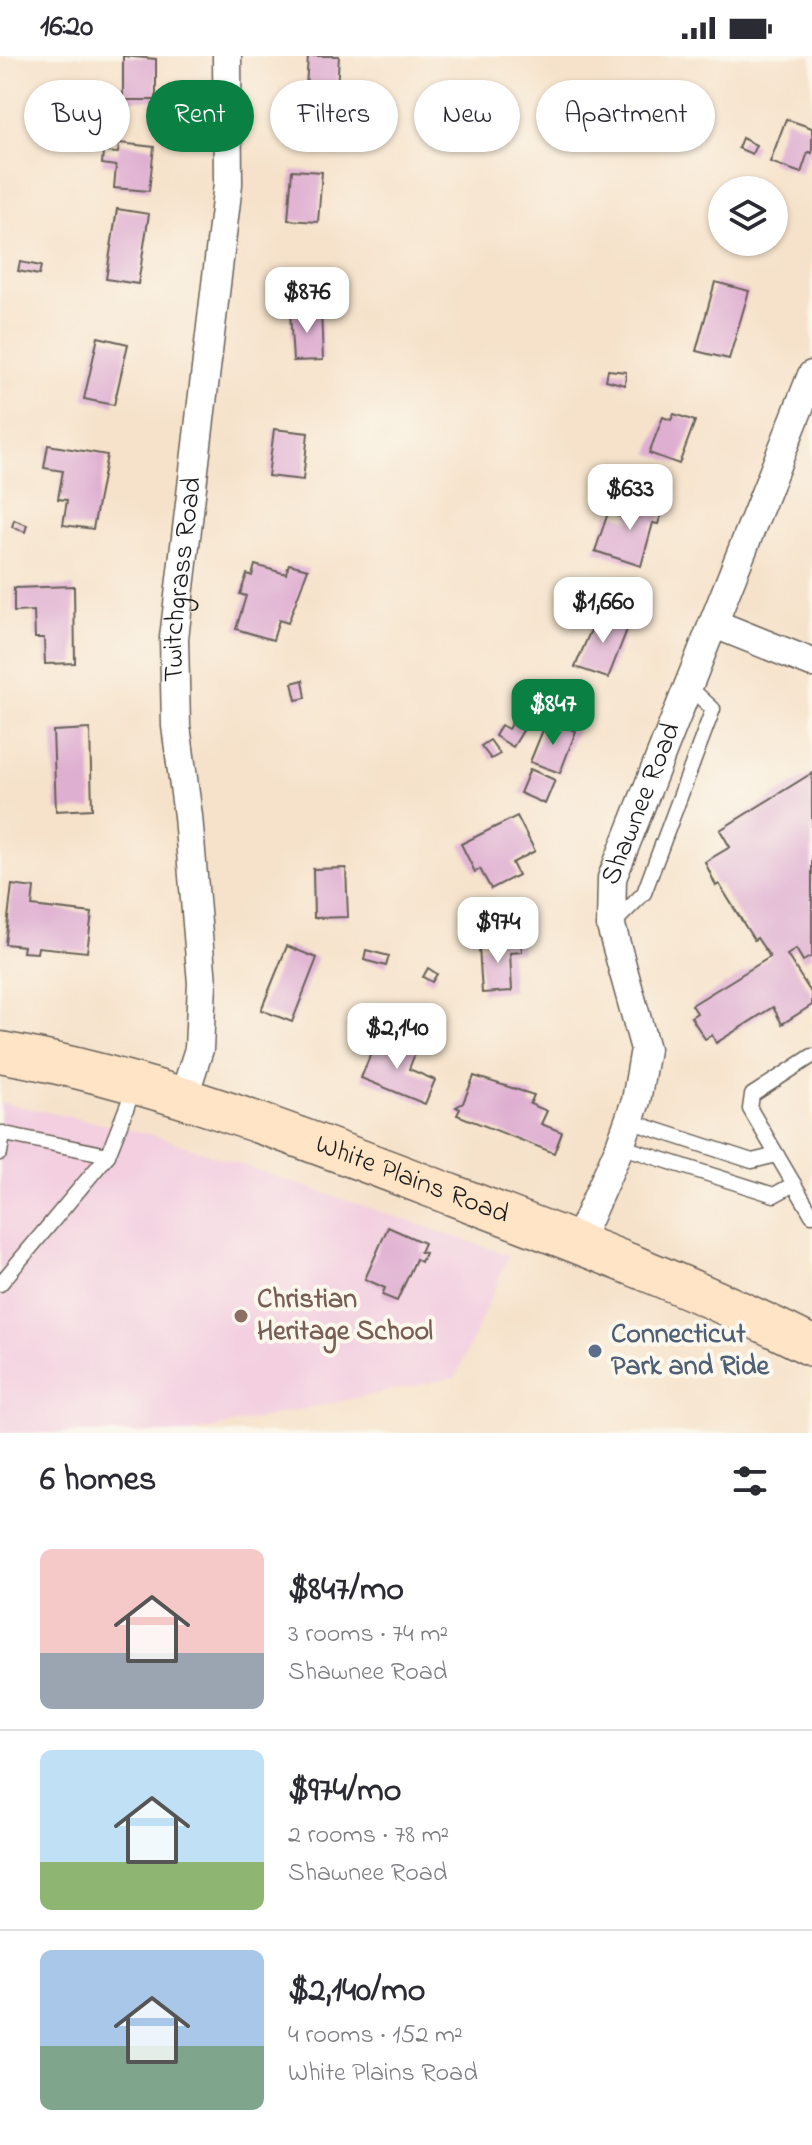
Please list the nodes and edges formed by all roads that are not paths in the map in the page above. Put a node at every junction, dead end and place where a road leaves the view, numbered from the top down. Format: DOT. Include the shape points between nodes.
graph roads {
  1 [pos="227,56"];
  2 [pos="812,375"];
  3 [pos="715,624"];
  4 [pos="812,663"];
  5 [pos="0,1052"];
  6 [pos="812,1056"];
  7 [pos="135,1086"];
  8 [pos="183,1099"];
  9 [pos="1,1133"];
  10 [pos="624,1134"];
  11 [pos="0,1153"];
  12 [pos="108,1155"];
  13 [pos="777,1155"];
  14 [pos="794,1184"];
  15 [pos="812,1215"];
  16 [pos="577,1243"];
  17 [pos="0,1284"];
  18 [pos="812,1346"];
  1 -- 8 [label="street, Twitchgrass Road" via="228,184 174,638 176,726 202,983 199,1049"];
  2 -- 3 [label="street, Shawnee Road"];
  3 -- 4 [label="street"];
  3 -- 10 [label="street, Shawnee Road" via="612,878 611,926 645,1049"];
  5 -- 7 [label="main road, White Plains Road"];
  6 -- 13 [label="lane" via="752,1095 750,1109"];
  7 -- 8 [label="main road, White Plains Road"];
  7 -- 12 [label="lane"];
  8 -- 16 [label="main road, White Plains Road"];
  9 -- 11 [label="lane"];
  9 -- 12 [label="lane"];
  10 -- 13 [label="lane" via="752,1161"];
  10 -- 14 [label="lane" via="774,1195"];
  10 -- 16 [label="street, Shawnee Road"];
  12 -- 17 [label="lane"];
  13 -- 14 [label="lane"];
  14 -- 15 [label="lane"];
  16 -- 18 [label="main road, White Plains Road"];
}
